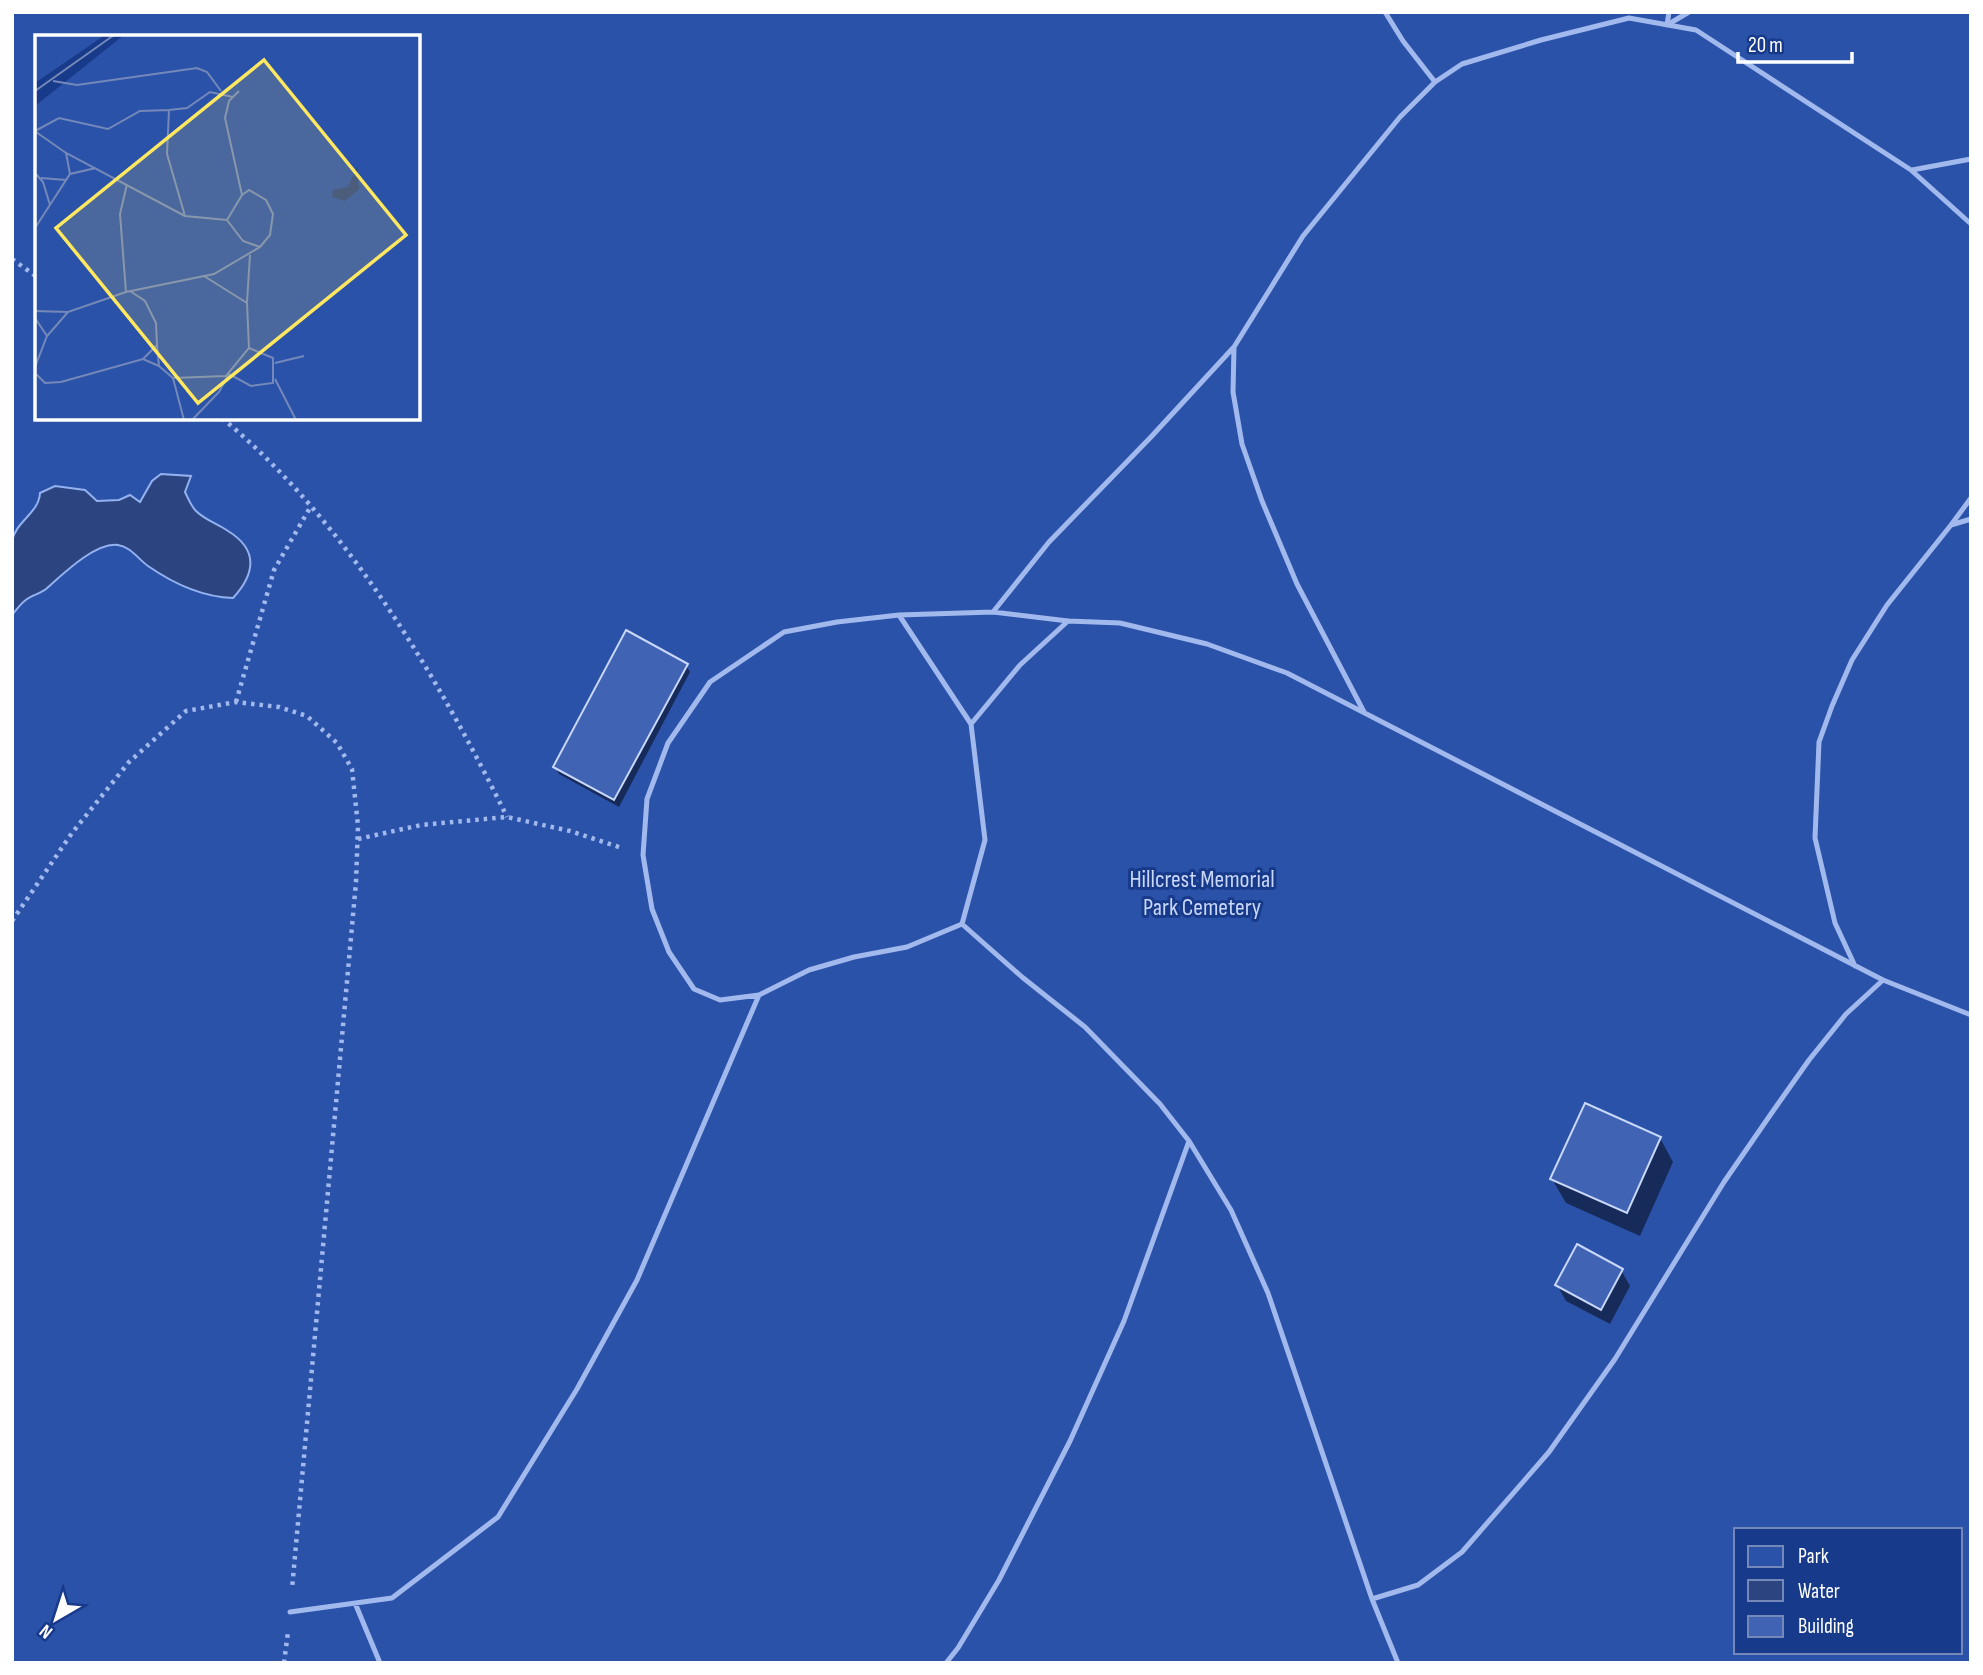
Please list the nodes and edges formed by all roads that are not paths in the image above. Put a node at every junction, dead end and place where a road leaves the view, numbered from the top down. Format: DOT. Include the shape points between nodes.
graph roads {
  1 [pos="1385,12"];
  2 [pos="1669,12"];
  3 [pos="1689,12"];
  4 [pos="1667,25"];
  5 [pos="1435,82"];
  6 [pos="1971,159"];
  7 [pos="1911,170"];
  8 [pos="1971,224"];
  9 [pos="1234,347"];
  10 [pos="1971,498"];
  11 [pos="1971,519"];
  12 [pos="1951,525"];
  13 [pos="993,612"];
  14 [pos="899,615"];
  15 [pos="1068,621"];
  16 [pos="1364,712"];
  17 [pos="971,724"];
  18 [pos="962,924"];
  19 [pos="1855,966"];
  20 [pos="1882,981"];
  21 [pos="759,995"];
  22 [pos="1971,1015"];
  23 [pos="1189,1141"];
  24 [pos="1372,1599"];
  25 [pos="355,1604"];
  26 [pos="290,1612"];
  27 [pos="380,1663"];
  28 [pos="946,1663"];
  29 [pos="1398,1663"];
  1 -- 5 [label="lane"];
  2 -- 4 [label="lane"];
  3 -- 4 [label="lane"];
  4 -- 5 [label="lane" via="1629,18 1462,64"];
  4 -- 7 [label="lane" via="1696,30"];
  5 -- 9 [label="lane" via="1400,117 1303,236"];
  6 -- 7 [label="lane"];
  7 -- 8 [label="lane"];
  9 -- 13 [label="lane" via="1049,542"];
  9 -- 16 [label="lane" via="1233,392 1242,444 1262,501 1302,594"];
  10 -- 12 [label="lane"];
  11 -- 12 [label="lane"];
  12 -- 19 [label="lane" via="1887,605 1852,660 1819,742 1815,838 1835,923"];
  13 -- 14 [label="lane"];
  13 -- 15 [label="lane"];
  14 -- 17 [label="lane"];
  14 -- 21 [label="lane" via="784,632 710,682 668,743 647,799 643,855 652,909 669,952 694,989 720,1000"];
  15 -- 16 [label="lane" via="1119,623 1207,644 1287,673"];
  15 -- 17 [label="lane" via="1020,665"];
  16 -- 19 [label="lane"];
  17 -- 18 [label="lane" via="985,840"];
  18 -- 21 [label="lane" via="907,947 809,970"];
  18 -- 23 [label="lane" via="1085,1027 1160,1104"];
  19 -- 20 [label="lane"];
  20 -- 22 [label="lane"];
  20 -- 24 [label="lane" via="1846,1014 1809,1060 1724,1182 1615,1359 1549,1452 1462,1552 1418,1585"];
  21 -- 25 [label="lane" via="637,1280 498,1517 392,1598"];
  23 -- 24 [label="lane" via="1231,1210 1268,1293"];
  23 -- 28 [label="lane" via="1124,1321 1070,1441 999,1580"];
  24 -- 29 [label="lane"];
  25 -- 26 [label="lane"];
  25 -- 27 [label="lane"];
}
